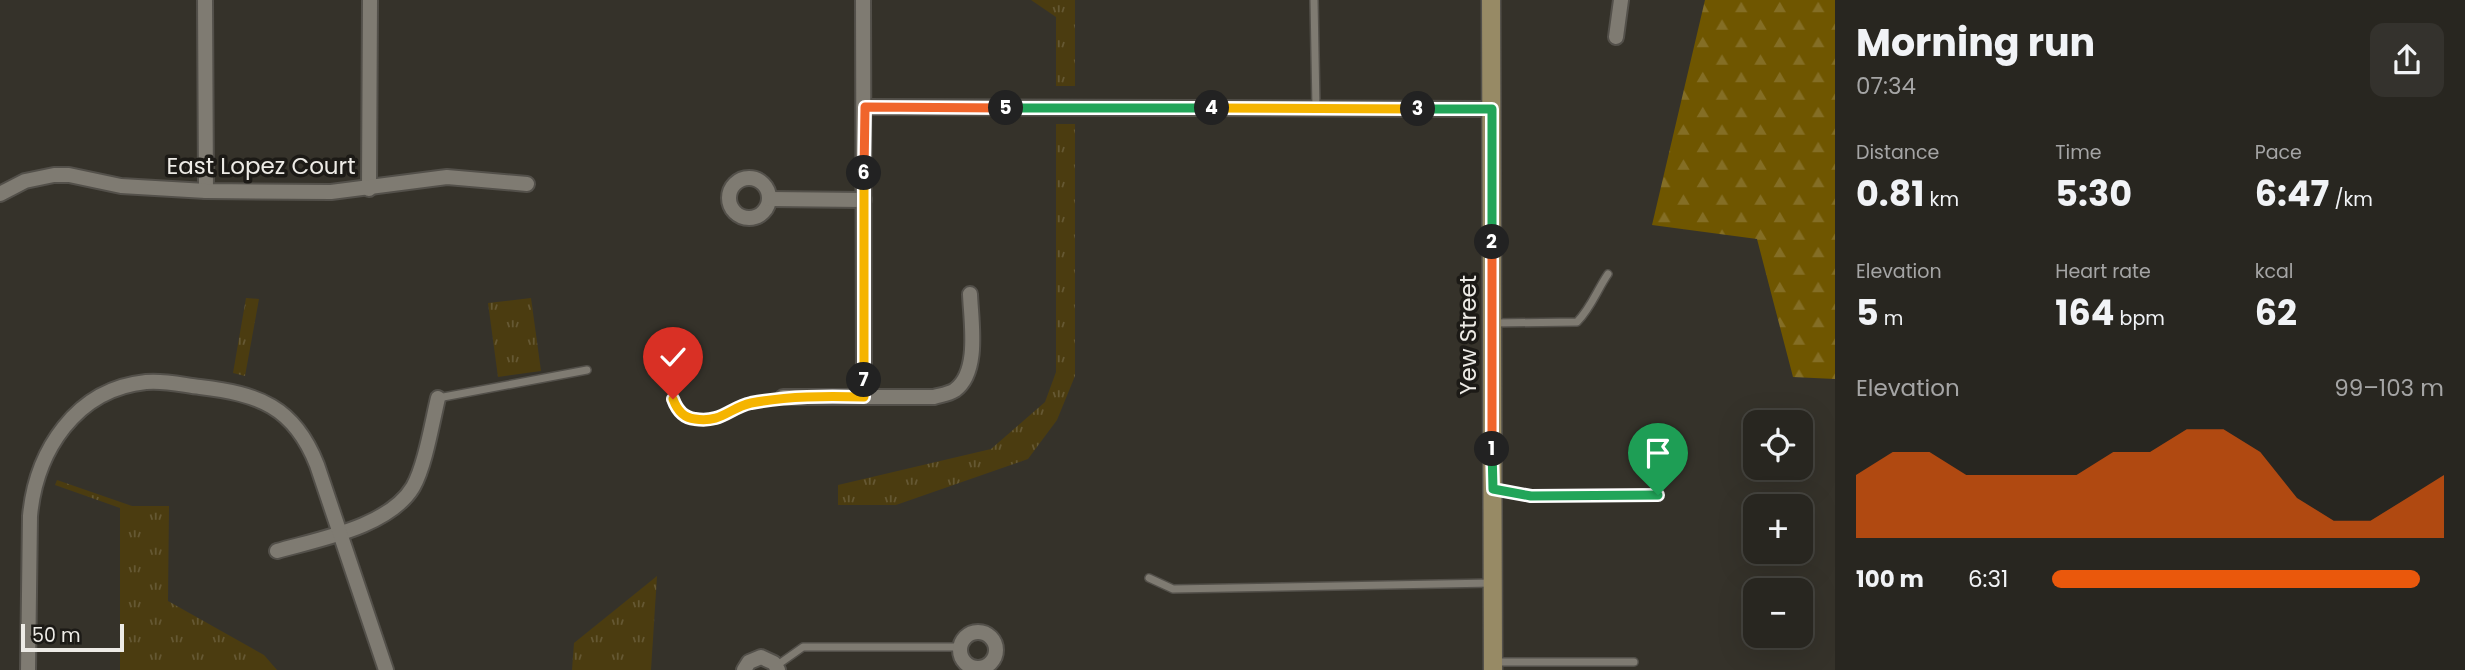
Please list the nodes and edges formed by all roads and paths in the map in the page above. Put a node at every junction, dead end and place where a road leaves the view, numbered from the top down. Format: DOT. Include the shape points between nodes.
graph roads {
  1 [pos="205,0"];
  2 [pos="370,0"];
  3 [pos="863,0"];
  4 [pos="1314,0"];
  5 [pos="1491,0"];
  6 [pos="1621,0"];
  7 [pos="1616,37"];
  8 [pos="865,107"];
  9 [pos="1316,108"];
  10 [pos="1492,109"];
  11 [pos="527,184"];
  12 [pos="369,189"];
  13 [pos="206,191"];
  14 [pos="0,194"];
  15 [pos="769,199"];
  16 [pos="864,200"];
  17 [pos="1608,274"];
  18 [pos="971,294"];
  19 [pos="1492,323"];
  20 [pos="674,357"];
  21 [pos="587,370"];
  22 [pos="783,397"];
  23 [pos="864,397"];
  24 [pos="438,398"];
  25 [pos="1493,489"];
  26 [pos="1658,495"];
  27 [pos="339,533"];
  28 [pos="277,551"];
  29 [pos="1149,578"];
  30 [pos="1493,583"];
  31 [pos="960,647"];
  32 [pos="1634,662"];
  33 [pos="1493,666"];
  34 [pos="777,668"];
  35 [pos="978,669"];
  36 [pos="28,670"];
  37 [pos="386,670"];
  38 [pos="744,670"];
  1 -- 13 [label="street"];
  2 -- 12 [label="street"];
  3 -- 8 [label="street"];
  4 -- 9 [label="lane"];
  5 -- 10 [label="street, Yew Street"];
  6 -- 7 [label="street"];
  8 -- 9 [label="street"];
  8 -- 16 [label="street"];
  9 -- 10 [label="street"];
  10 -- 19 [label="street, Yew Street"];
  11 -- 12 [label="street, East Lopez Court" via="447,177"];
  12 -- 13 [label="street, East Lopez Court"];
  13 -- 14 [label="street, East Lopez Court" via="121,186 54,175 25,181"];
  15 -- 16 [label="street"];
  16 -- 23 [label="street"];
  17 -- 19 [label="lane" via="1577,322"];
  18 -- 23 [label="street" via="971,361 966,379 953,391 934,397"];
  19 -- 25 [label="street, Yew Street"];
  20 -- 22 [label="lane" via="673,399 682,414 693,419 716,419 749,404"];
  21 -- 24 [label="lane"];
  22 -- 23 [label="street"];
  24 -- 27 [label="street" via="413,488 391,511"];
  25 -- 26 [label="lane" via="1531,496"];
  25 -- 30 [label="street, Yew Street"];
  27 -- 28 [label="street"];
  27 -- 36 [label="street" via="313,453 282,414 268,404 243,393 155,382 119,388 90,401 65,425 36,484 30,516"];
  27 -- 37 [label="street"];
  29 -- 30 [label="lane" via="1173,589"];
  30 -- 33 [label="street, Yew Street"];
  31 -- 34 [label="lane" via="803,647"];
  31 -- 35 [label="street" via="965,663"];
  31 -- 35 [label="street" via="971,634 991,637 995,657"];
  32 -- 33 [label="lane"];
  34 -- 38 [label="street" via="761,657 748,662"];
}
